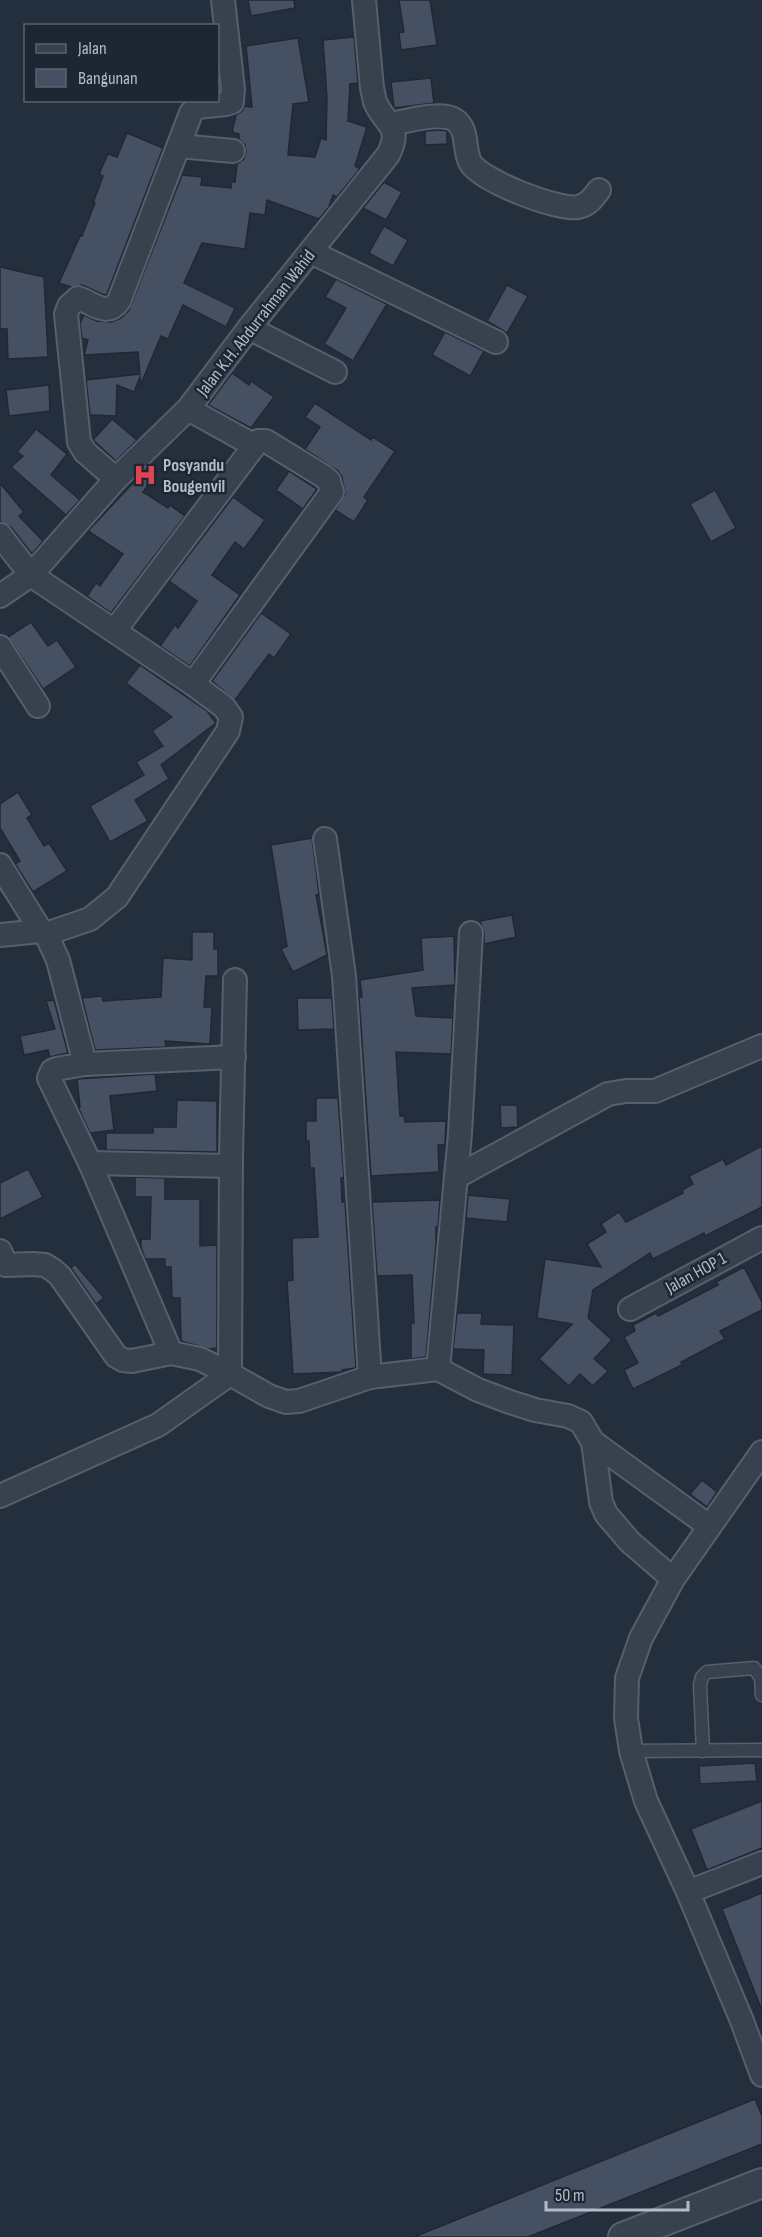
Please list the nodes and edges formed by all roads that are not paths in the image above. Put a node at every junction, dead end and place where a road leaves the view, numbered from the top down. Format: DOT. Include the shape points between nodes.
graph roads {
  1 [pos="223,0"];
  2 [pos="364,0"];
  3 [pos="391,124"];
  4 [pos="179,146"];
  5 [pos="233,151"];
  6 [pos="599,190"];
  7 [pos="312,252"];
  8 [pos="249,328"];
  9 [pos="496,342"];
  10 [pos="335,372"];
  11 [pos="188,409"];
  12 [pos="253,445"];
  13 [pos="116,479"];
  14 [pos="0,535"];
  15 [pos="31,575"];
  16 [pos="0,596"];
  17 [pos="115,630"];
  18 [pos="0,647"];
  19 [pos="193,684"];
  20 [pos="38,706"];
  21 [pos="325,839"];
  22 [pos="0,865"];
  23 [pos="44,932"];
  24 [pos="471,933"];
  25 [pos="0,935"];
  26 [pos="235,980"];
  27 [pos="762,1046"];
  28 [pos="234,1057"];
  29 [pos="85,1064"];
  30 [pos="90,1163"];
  31 [pos="231,1166"];
  32 [pos="456,1177"];
  33 [pos="762,1238"];
  34 [pos="2,1261"];
  35 [pos="630,1309"];
  36 [pos="171,1353"];
  37 [pos="438,1369"];
  38 [pos="230,1374"];
  39 [pos="370,1377"];
  40 [pos="592,1442"];
  41 [pos="762,1452"];
  42 [pos="0,1496"];
  43 [pos="709,1526"];
  44 [pos="673,1579"];
  45 [pos="762,1695"];
  46 [pos="703,1750"];
  47 [pos="762,1750"];
  48 [pos="631,1751"];
  49 [pos="762,1863"];
  50 [pos="688,1892"];
  51 [pos="752,2017"];
  52 [pos="762,2074"];
  53 [pos="762,2183"];
  54 [pos="623,2237"];
  1 -- 4 [label="street" via="234,96 226,104 197,107"];
  2 -- 3 [label="street" via="372,88 375,101"];
  3 -- 6 [label="street" via="439,116 453,118 464,130 470,162 478,171 519,193 552,204 585,206"];
  3 -- 7 [label="street, Jalan K.H. Abdurrahman Wahid" via="393,146 388,155"];
  4 -- 5 [label="street"];
  4 -- 13 [label="street" via="115,307 104,310 78,298 66,314 79,442"];
  7 -- 8 [label="street, Jalan K.H. Abdurrahman Wahid"];
  7 -- 9 [label="street"];
  8 -- 10 [label="street"];
  8 -- 11 [label="street, Jalan K.H. Abdurrahman Wahid"];
  11 -- 12 [label="street"];
  11 -- 13 [label="street, Jalan K.H. Abdurrahman Wahid"];
  12 -- 17 [label="street"];
  12 -- 19 [label="street" via="266,441 323,476 332,492"];
  13 -- 15 [label="street, Jalan K.H. Abdurrahman Wahid"];
  14 -- 15 [label="street"];
  15 -- 16 [label="street, Jalan K.H. Abdurrahman Wahid"];
  15 -- 17 [label="street"];
  17 -- 19 [label="street"];
  18 -- 20 [label="street"];
  19 -- 23 [label="street" via="228,712 228,731 117,897 90,919"];
  21 -- 39 [label="street" via="342,966"];
  22 -- 23 [label="street"];
  23 -- 25 [label="street"];
  23 -- 29 [label="street" via="58,960"];
  24 -- 32 [label="street"];
  26 -- 28 [label="street"];
  27 -- 32 [label="street" via="655,1091 608,1094"];
  28 -- 29 [label="street"];
  28 -- 31 [label="street"];
  29 -- 30 [label="street" via="56,1069 49,1078"];
  30 -- 31 [label="street"];
  30 -- 36 [label="street"];
  31 -- 38 [label="street"];
  32 -- 37 [label="street"];
  33 -- 35 [label="street, Jalan HOP 1"];
  34 -- 36 [label="street" via="45,1265 53,1270 116,1356 132,1361"];
  36 -- 38 [label="street" via="200,1359"];
  37 -- 39 [label="street"];
  37 -- 40 [label="street" via="510,1402 581,1422"];
  38 -- 39 [label="street" via="286,1402"];
  38 -- 42 [label="street" via="158,1425"];
  40 -- 43 [label="street"];
  40 -- 44 [label="street" via="606,1514 630,1542"];
  41 -- 43 [label="street"];
  43 -- 44 [label="street"];
  44 -- 48 [label="street" via="641,1638 627,1678 626,1718"];
  45 -- 46 [label="lane" via="761,1678 754,1668 707,1672 700,1685"];
  46 -- 47 [label="lane"];
  46 -- 48 [label="lane"];
  48 -- 50 [label="street" via="645,1801"];
  49 -- 50 [label="street"];
  50 -- 51 [label="street"];
  51 -- 52 [label="street"];
  53 -- 54 [label="street"];
}
